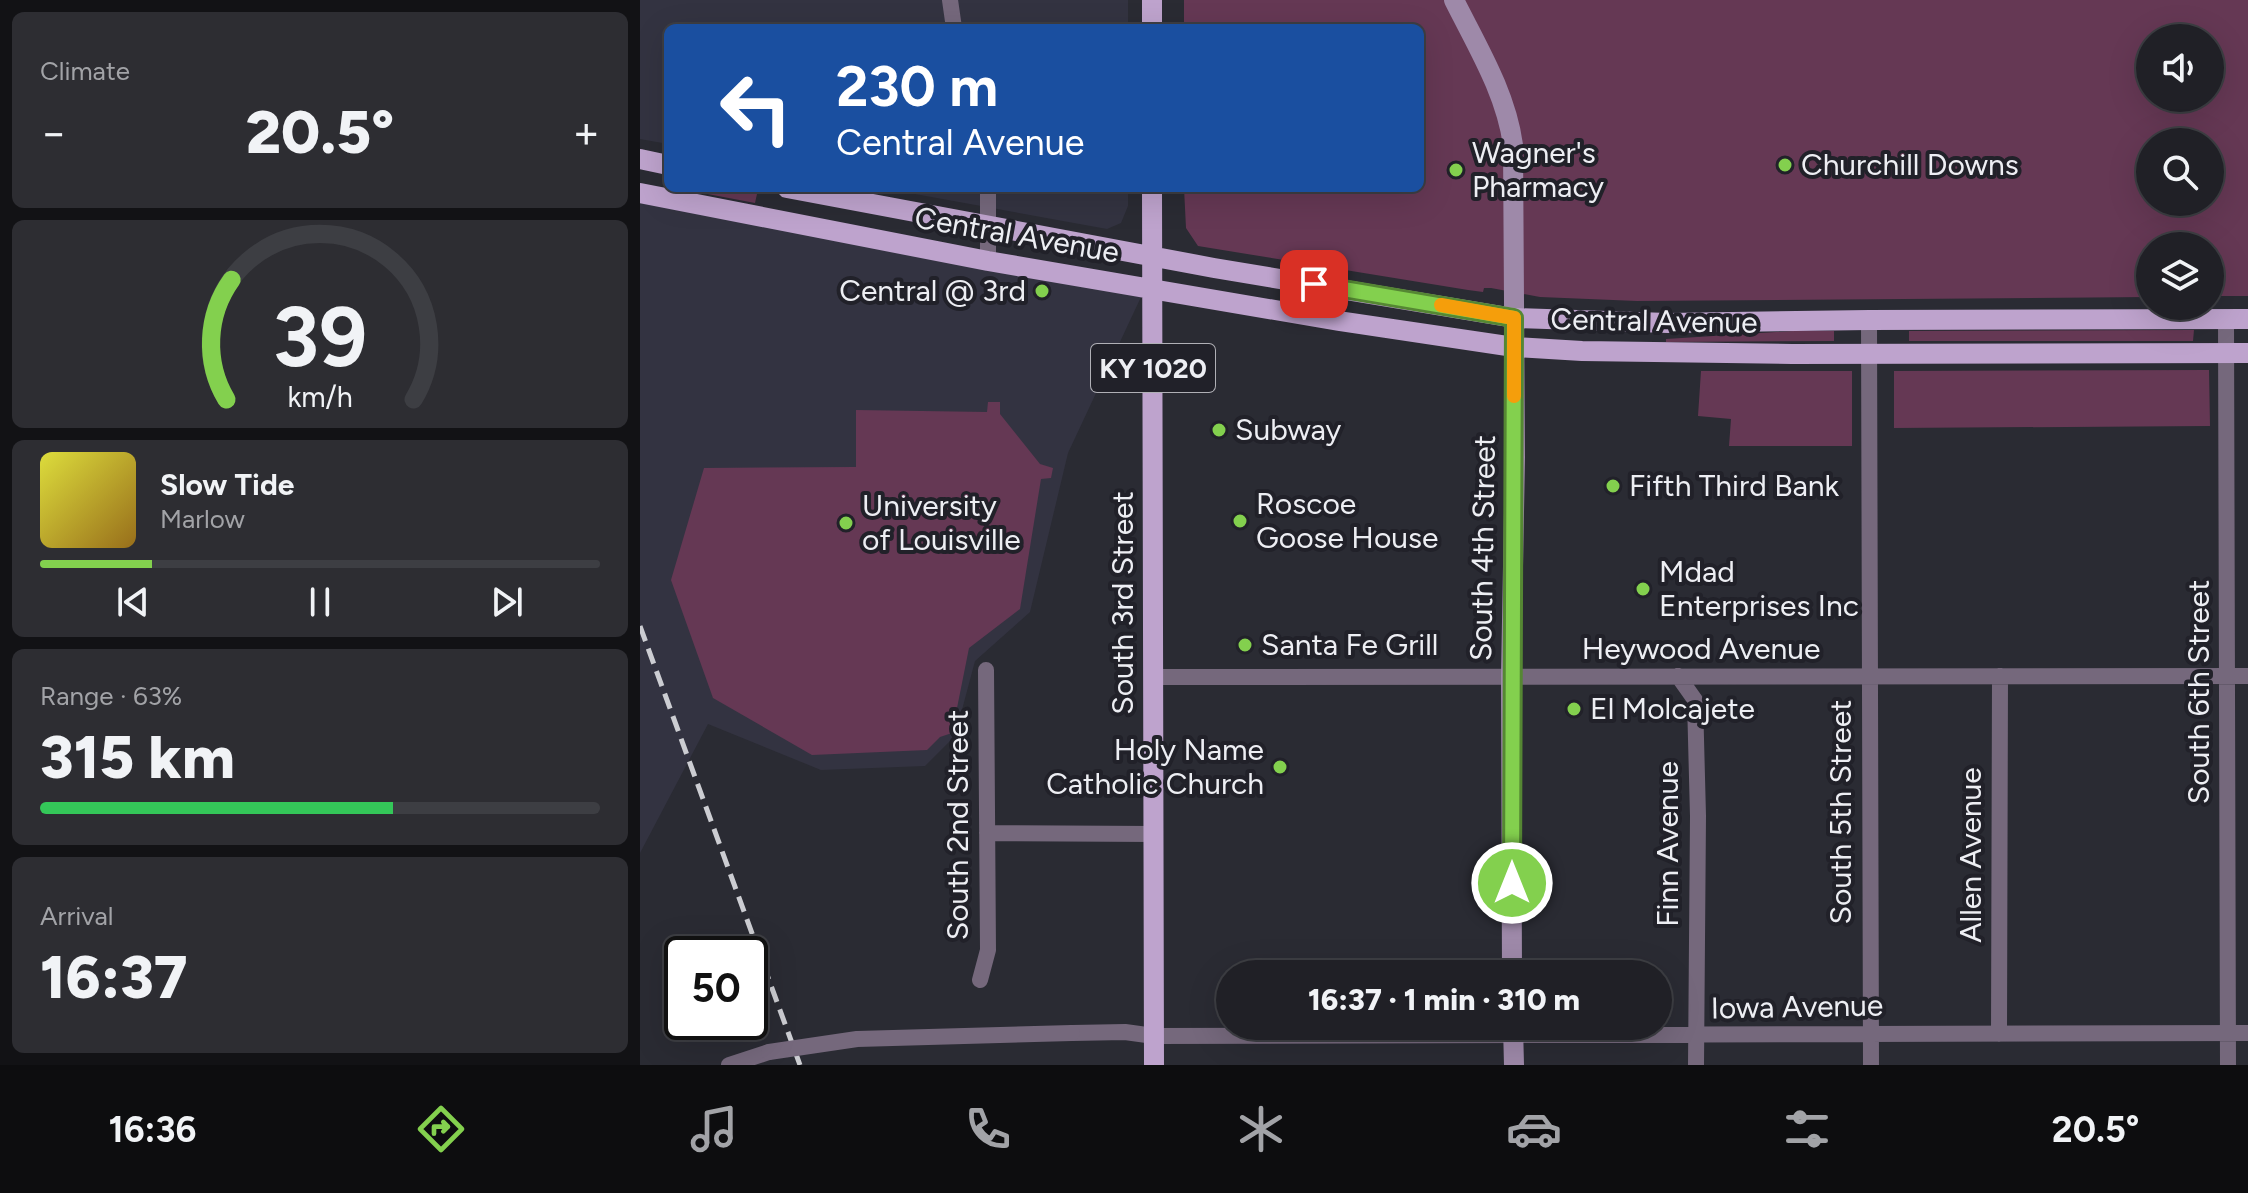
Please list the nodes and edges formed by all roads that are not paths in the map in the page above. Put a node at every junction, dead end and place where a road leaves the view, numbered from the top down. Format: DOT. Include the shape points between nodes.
graph roads {
  1 [pos="950,0"];
  2 [pos="1152,0"];
  3 [pos="1454,0"];
  4 [pos="953,24"];
  5 [pos="1152,24"];
  6 [pos="640,159"];
  7 [pos="664,164"];
  8 [pos="808,192"];
  9 [pos="988,192"];
  10 [pos="1152,192"];
  11 [pos="640,193"];
  12 [pos="989,227"];
  13 [pos="1152,256"];
  14 [pos="988,261"];
  15 [pos="1153,289"];
  16 [pos="1514,318"];
  17 [pos="2226,319"];
  18 [pos="2248,319"];
  19 [pos="1869,320"];
  20 [pos="1514,347"];
  21 [pos="2226,353"];
  22 [pos="2248,353"];
  23 [pos="1868,354"];
  24 [pos="986,670"];
  25 [pos="1511,676"];
  26 [pos="1678,676"];
  27 [pos="2000,676"];
  28 [pos="2227,676"];
  29 [pos="2248,676"];
  30 [pos="1154,677"];
  31 [pos="1869,677"];
  32 [pos="987,833"];
  33 [pos="1154,834"];
  34 [pos="1512,960"];
  35 [pos="980,980"];
  36 [pos="2227,1033"];
  37 [pos="2248,1033"];
  38 [pos="1871,1034"];
  39 [pos="1999,1034"];
  40 [pos="1216,1035"];
  41 [pos="1672,1035"];
  42 [pos="1154,1036"];
  43 [pos="1696,1036"];
  44 [pos="1513,1040"];
  45 [pos="729,1065"];
  46 [pos="1154,1065"];
  47 [pos="1514,1065"];
  48 [pos="1696,1065"];
  49 [pos="1871,1065"];
  50 [pos="2228,1065"];
  1 -- 4 [label="street"];
  2 -- 5 [label="main road"];
  3 -- 16 [label="main road, South 4th Street" via="1510,123"];
  6 -- 7 [label="main road"];
  8 -- 12 [label="main road, Central Avenue"];
  9 -- 12 [label="street"];
  10 -- 13 [label="main road, South 3rd Street / KY 1020"];
  11 -- 14 [label="main road, Central Avenue"];
  12 -- 13 [label="main road, Central Avenue"];
  12 -- 14 [label="street"];
  13 -- 15 [label="main road, South 3rd Street / KY 1020"];
  13 -- 16 [label="main road, Central Avenue"];
  14 -- 15 [label="main road, Central Avenue"];
  15 -- 20 [label="main road, Central Avenue"];
  15 -- 30 [label="main road, South 3rd Street / KY 1020"];
  16 -- 19 [label="main road, Central Avenue" via="1668,323"];
  16 -- 20 [label="main road, South 4th Street"];
  17 -- 18 [label="main road, Central Avenue"];
  17 -- 19 [label="main road, Central Avenue"];
  17 -- 21 [label="street, South 6th Street"];
  19 -- 23 [label="street, South 5th Street"];
  20 -- 23 [label="main road, Central Avenue"];
  20 -- 25 [label="main road, South 4th Street"];
  21 -- 22 [label="main road, Central Avenue"];
  21 -- 23 [label="main road, Central Avenue"];
  21 -- 28 [label="street, South 6th Street"];
  23 -- 31 [label="street, South 5th Street"];
  24 -- 32 [label="street, South 2nd Street"];
  25 -- 26 [label="street, Heywood Avenue"];
  25 -- 30 [label="street, Heywood Avenue"];
  25 -- 34 [label="main road, South 4th Street"];
  26 -- 31 [label="street, Heywood Avenue"];
  26 -- 43 [label="street, Finn Avenue" via="1695,700"];
  27 -- 28 [label="street, Heywood Avenue"];
  27 -- 31 [label="street, Heywood Avenue"];
  27 -- 39 [label="street, Allen Avenue"];
  28 -- 29 [label="street, Heywood Avenue"];
  28 -- 36 [label="street, South 6th Street"];
  30 -- 33 [label="main road, South 3rd Street / KY 1020"];
  31 -- 38 [label="street, South 5th Street"];
  32 -- 33 [label="street"];
  32 -- 35 [label="street, South 2nd Street" via="988,950"];
  33 -- 42 [label="main road, South 3rd Street / KY 1020"];
  36 -- 37 [label="street, Iowa Avenue"];
  36 -- 39 [label="street, Iowa Avenue"];
  36 -- 50 [label="street, South 6th Street"];
  38 -- 39 [label="street, Iowa Avenue"];
  38 -- 43 [label="street, Iowa Avenue"];
  38 -- 49 [label="street, South 5th Street"];
  40 -- 42 [label="street, Iowa Avenue"];
  41 -- 43 [label="street, Iowa Avenue"];
  42 -- 45 [label="street, Iowa Avenue, bridge" via="1125,1032 857,1039 769,1052"];
  42 -- 46 [label="main road, South 3rd Street / KY 1020"];
  43 -- 48 [label="street, Finn Avenue"];
  44 -- 47 [label="main road"];
}
